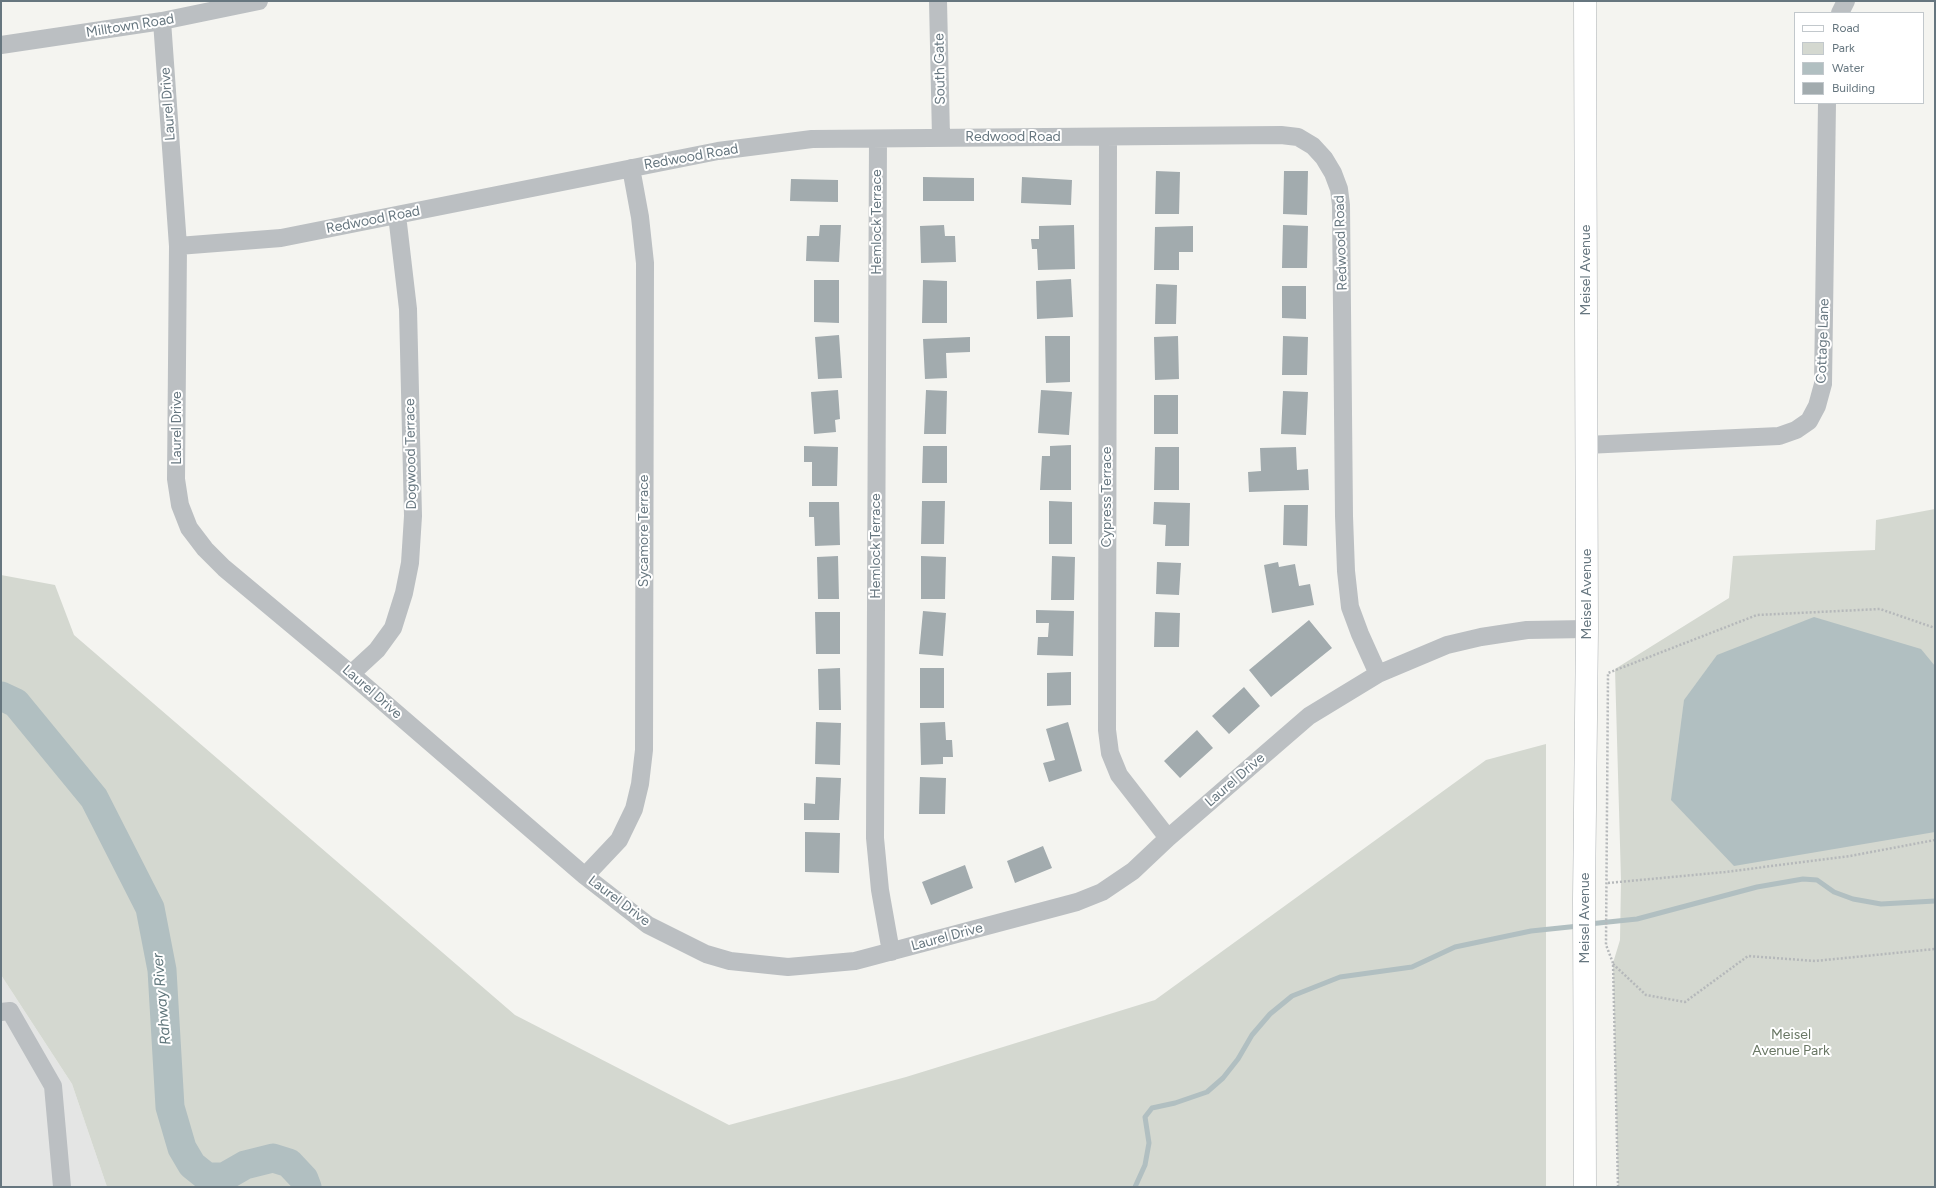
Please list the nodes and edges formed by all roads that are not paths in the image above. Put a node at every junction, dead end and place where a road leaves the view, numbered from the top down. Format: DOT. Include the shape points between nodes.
graph roads {
  1 [pos="259,1"];
  2 [pos="938,1"];
  3 [pos="1585,1"];
  4 [pos="1846,1"];
  5 [pos="182,9"];
  6 [pos="1840,12"];
  7 [pos="162,21"];
  8 [pos="1,45"];
  9 [pos="1827,104"];
  10 [pos="941,137"];
  11 [pos="1108,138"];
  12 [pos="878,139"];
  13 [pos="631,168"];
  14 [pos="397,216"];
  15 [pos="178,246"];
  16 [pos="1586,445"];
  17 [pos="1587,628"];
  18 [pos="351,674"];
  19 [pos="1378,674"];
  20 [pos="1168,838"];
  21 [pos="585,876"];
  22 [pos="892,952"];
  23 [pos="1,1012"];
  24 [pos="62,1187"];
  25 [pos="1585,1187"];
  1 -- 5 [label="street, Milltown Road"];
  2 -- 10 [label="street, South Gate"];
  3 -- 16 [label="main road, Meisel Avenue"];
  4 -- 6 [label="street"];
  5 -- 7 [label="street, Milltown Road"];
  7 -- 8 [label="street, Milltown Road"];
  7 -- 15 [label="street, Laurel Drive"];
  9 -- 16 [label="street, Cottage Lane" via="1823,384 1817,406 1809,421 1796,430 1780,436"];
  10 -- 11 [label="street, Redwood Road"];
  10 -- 12 [label="street, Redwood Road"];
  11 -- 19 [label="street, Redwood Road" via="1281,135 1298,137 1313,146 1333,173 1342,205 1346,571 1350,606"];
  11 -- 20 [label="street, Cypress Terrace" via="1107,730 1110,753 1119,775"];
  12 -- 13 [label="street, Redwood Road" via="812,139 718,151"];
  12 -- 22 [label="street, Hemlock Terrace" via="875,838 880,890"];
  13 -- 14 [label="street, Redwood Road"];
  13 -- 21 [label="street, Sycamore Terrace" via="645,263 644,750 634,809 619,840"];
  14 -- 15 [label="street, Redwood Road" via="281,238"];
  14 -- 18 [label="street, Dogwood Terrace" via="408,309 412,516 410,563 393,628 377,650"];
  15 -- 18 [label="street, Laurel Drive" via="176,479 180,505 189,528 224,568"];
  16 -- 17 [label="main road, Meisel Avenue"];
  17 -- 19 [label="street, Laurel Drive" via="1527,630 1481,637 1447,646"];
  17 -- 25 [label="main road, Meisel Avenue" via="1584,899"];
  18 -- 21 [label="street, Laurel Drive"];
  19 -- 20 [label="street, Laurel Drive" via="1309,716"];
  20 -- 22 [label="street, Laurel Drive" via="1133,871 1102,892 1077,902"];
  21 -- 22 [label="street, Laurel Drive" via="648,925 706,954 730,961 788,967 855,961"];
  23 -- 24 [label="street" via="10,1011 53,1086"];
}
